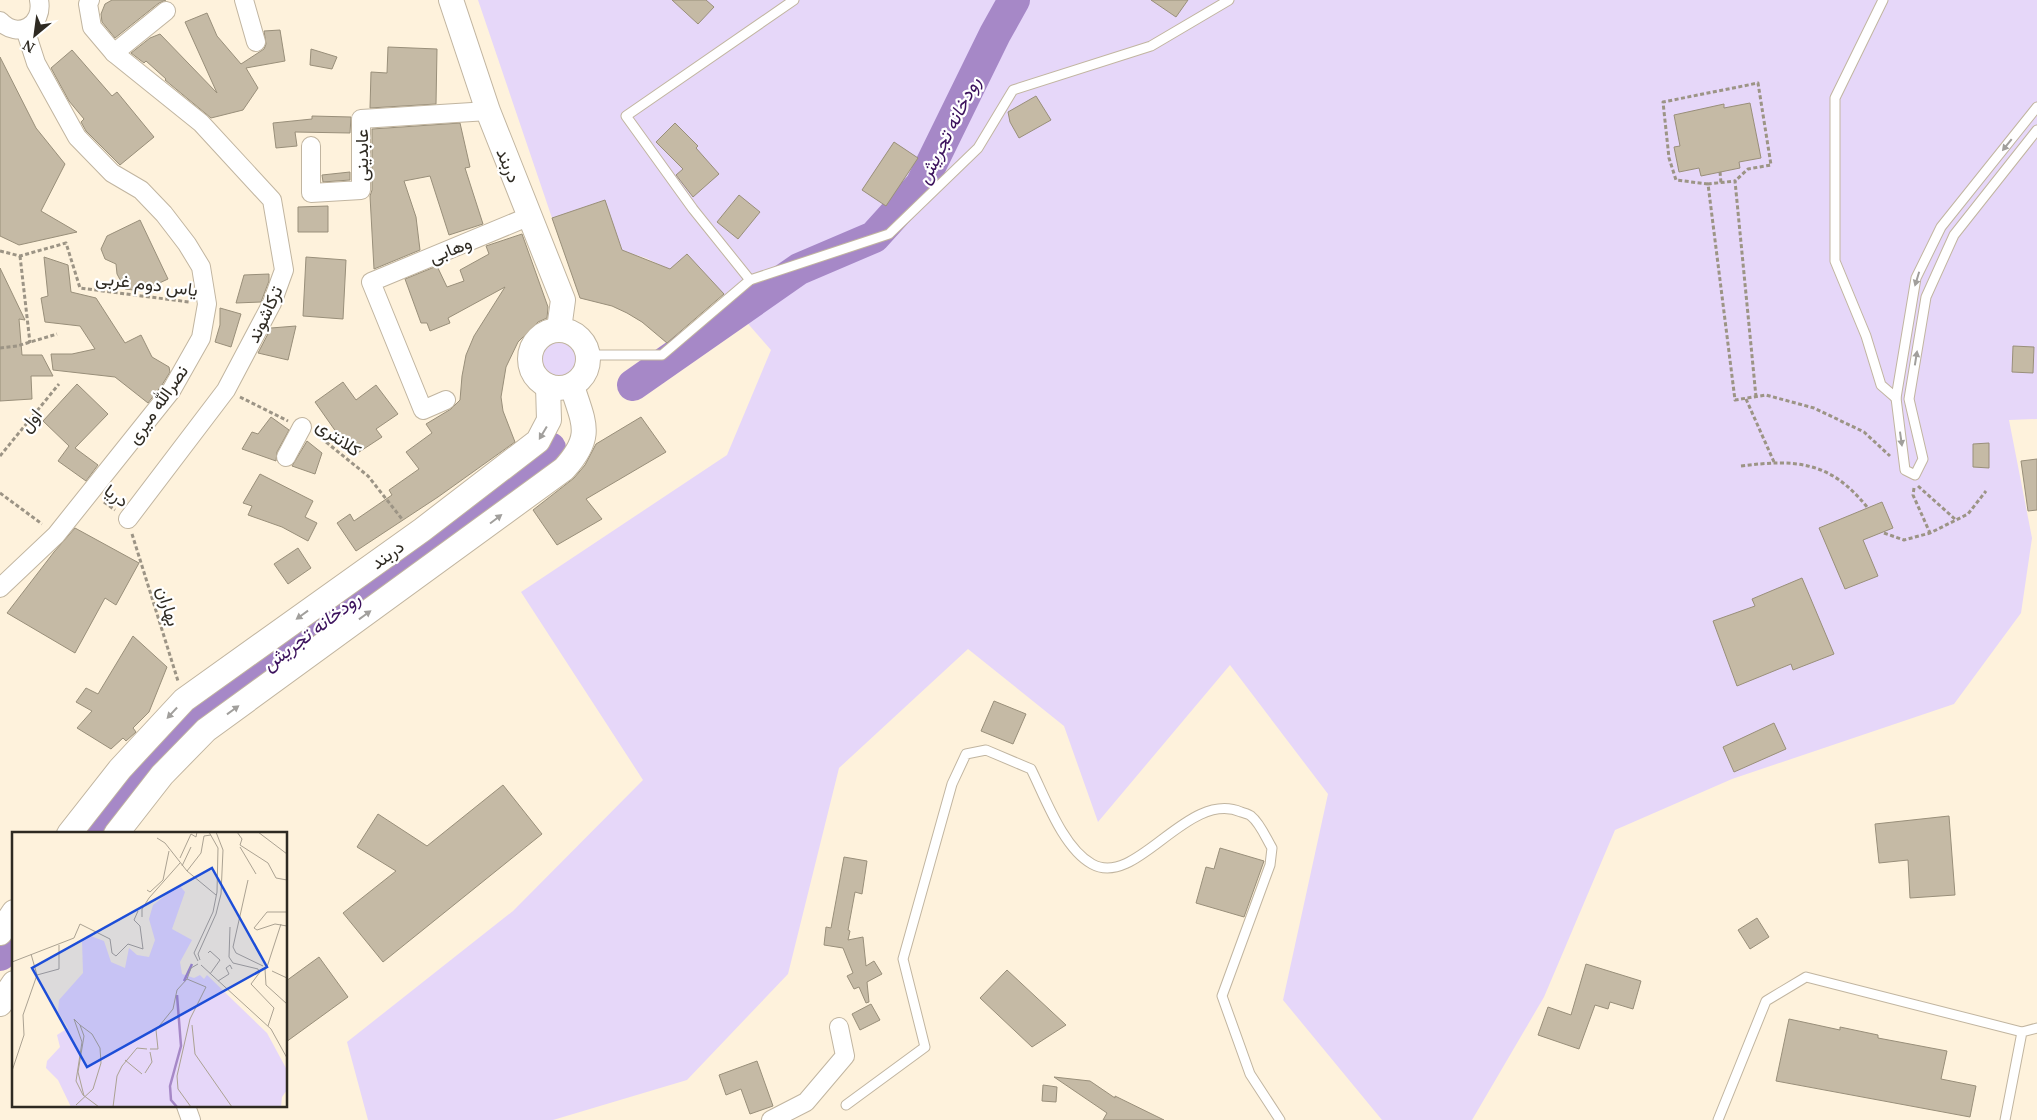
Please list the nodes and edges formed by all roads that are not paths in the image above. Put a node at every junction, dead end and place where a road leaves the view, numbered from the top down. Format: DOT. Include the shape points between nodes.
graph roads {
  1 [pos="90,0"];
  2 [pos="244,0"];
  3 [pos="451,0"];
  4 [pos="794,0"];
  5 [pos="1229,0"];
  6 [pos="1883,0"];
  7 [pos="45,2"];
  8 [pos="166,11"];
  9 [pos="0,21"];
  10 [pos="25,29"];
  11 [pos="256,42"];
  12 [pos="114,53"];
  13 [pos="2037,107"];
  14 [pos="488,111"];
  15 [pos="2037,130"];
  16 [pos="310,146"];
  17 [pos="530,216"];
  18 [pos="750,280"];
  19 [pos="559,329"];
  20 [pos="588,355"];
  21 [pos="548,386"];
  22 [pos="572,386"];
  23 [pos="1896,398"];
  24 [pos="446,400"];
  25 [pos="302,427"];
  26 [pos="286,457"];
  27 [pos="128,519"];
  28 [pos="0,588"];
  29 [pos="155,732"];
  30 [pos="180,756"];
  31 [pos="120,770"];
  32 [pos="146,793"];
  33 [pos="71,832"];
  34 [pos="117,832"];
  35 [pos="12,915"];
  36 [pos="0,933"];
  37 [pos="12,986"];
  38 [pos="0,1004"];
  39 [pos="839,1027"];
  40 [pos="2037,1028"];
  41 [pos="2022,1032"];
  42 [pos="846,1105"];
  43 [pos="187,1108"];
  44 [pos="191,1120"];
  45 [pos="771,1120"];
  46 [pos="1280,1120"];
  47 [pos="1718,1120"];
  48 [pos="2005,1120"];
  1 -- 12 [label="street, ترکاشوند" via="92,27"];
  2 -- 11 [label="street"];
  3 -- 14 [label="main road, دربند"];
  4 -- 18 [label="lane" via="626,116 693,209"];
  5 -- 18 [label="lane" via="1152,46 1013,90 978,148 889,234"];
  6 -- 23 [label="lane" via="1835,98 1835,261 1866,336 1881,385"];
  7 -- 10 [label="street" via="36,21"];
  8 -- 12 [label="street"];
  9 -- 10 [label="street" via="11,29"];
  10 -- 28 [label="street, نصرالله میری" via="36,63 77,137 112,173 141,190 187,244 201,267 207,304 200,338 172,391 56,535"];
  12 -- 27 [label="street, ترکاشوند" via="200,123 272,200 284,270 272,303 226,390"];
  13 -- 23 [label="lane, one-way" via="1941,227 1920,269"];
  14 -- 16 [label="street, عابدینی" via="361,119 361,190 311,193"];
  14 -- 17 [label="main road, دربند"];
  23 -- 15 [label="lane, one-way" via="1905,470 1915,474 1923,459 1910,400 1926,297 1954,235"];
  17 -- 19 [label="main road, دربند" via="563,300"];
  17 -- 24 [label="street, وهابی" via="371,282 423,410"];
  18 -- 20 [label="lane" via="662,355"];
  19 -- 20 [label="main road" via="582,340"];
  19 -- 21 [label="main road" via="542,334 529,357 534,375"];
  20 -- 22 [label="main road" via="585,373"];
  21 -- 22 [label="main road"];
  21 -- 29 [label="main road, دربند, one-way" via="549,420 538,441 414,535 184,700"];
  30 -- 22 [label="main road, دربند, one-way" via="206,730 564,469 580,448 585,429"];
  25 -- 26 [label="street"];
  29 -- 30 [label="main road" via="152,743 157,753 168,759"];
  29 -- 31 [label="main road, دربند"];
  30 -- 32 [label="main road, دربند"];
  31 -- 32 [label="main road" via="131,765 143,768 150,783"];
  31 -- 33 [label="main road, دربند"];
  32 -- 34 [label="main road, دربند"];
  35 -- 36 [label="main road"];
  37 -- 38 [label="main road"];
  39 -- 45 [label="street" via="845,1056 806,1102"];
  40 -- 41 [label="lane"];
  41 -- 47 [label="lane" via="1806,977 1766,1001"];
  41 -- 48 [label="lane"];
  42 -- 46 [label="lane" via="925,1047 903,959 952,784 966,754 986,750 1031,769 1063,832 1079,854 1093,864 1110,868 1128,862 1200,813 1230,807 1251,816 1272,848 1270,865 1222,996 1250,1074"];
  43 -- 44 [label="street"];
}
